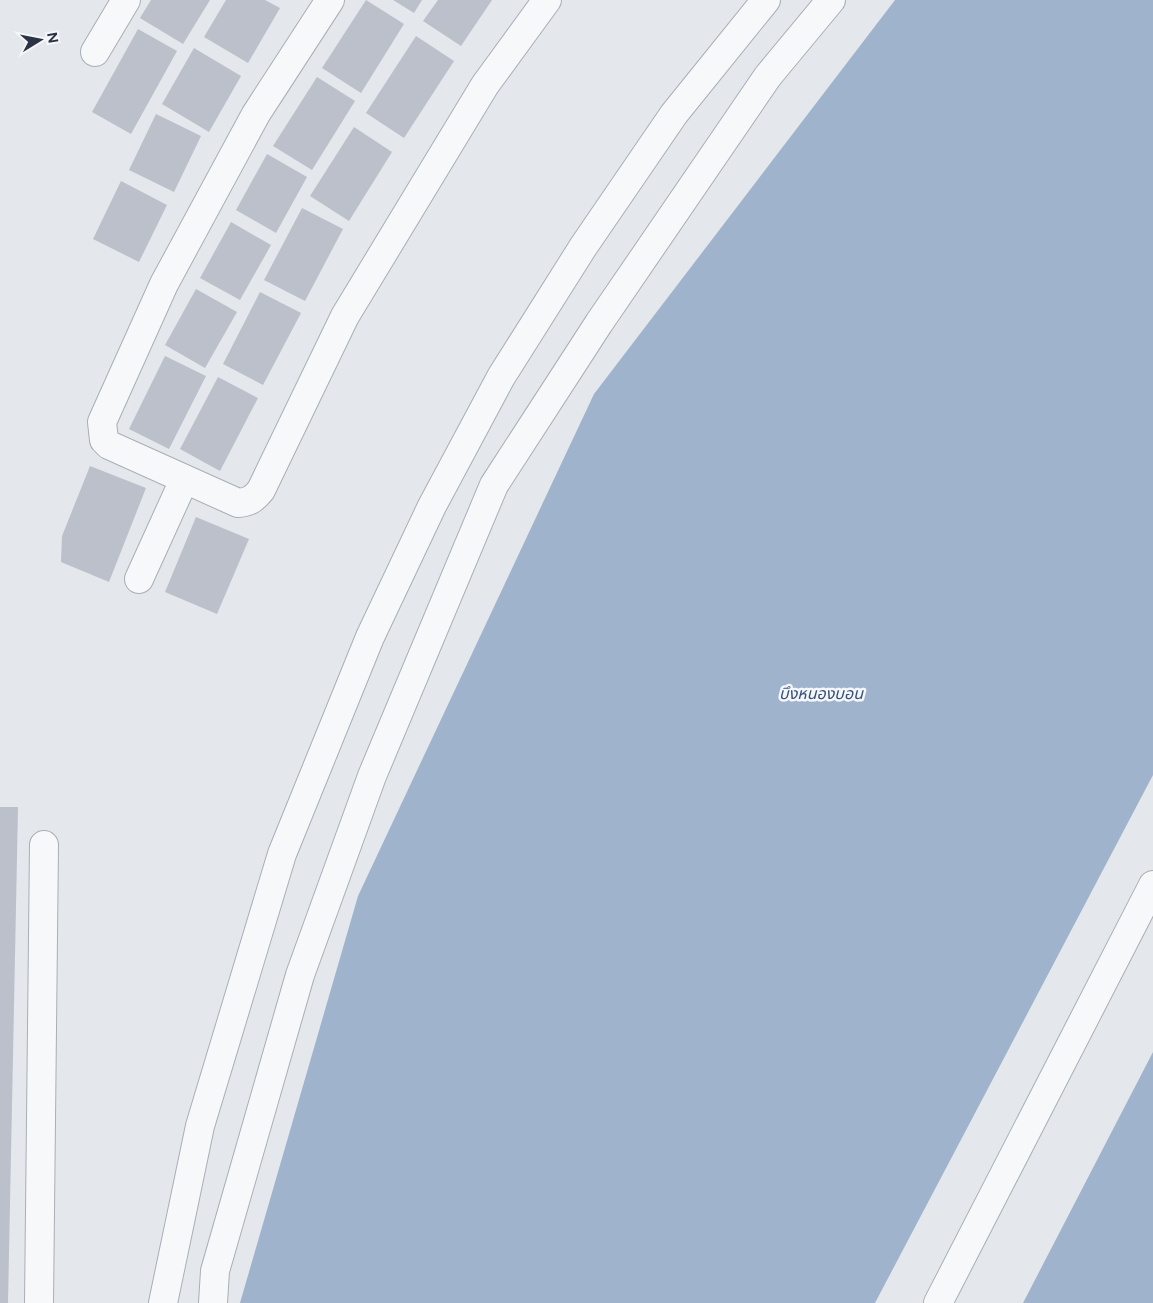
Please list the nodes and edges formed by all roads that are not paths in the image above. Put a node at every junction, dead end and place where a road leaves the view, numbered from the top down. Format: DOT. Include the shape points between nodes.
graph roads {
  1 [pos="126,0"];
  2 [pos="330,0"];
  3 [pos="547,0"];
  4 [pos="766,0"];
  5 [pos="830,0"];
  6 [pos="95,52"];
  7 [pos="184,480"];
  8 [pos="139,578"];
  9 [pos="44,845"];
  10 [pos="1153,885"];
  11 [pos="39,1303"];
  12 [pos="162,1303"];
  13 [pos="213,1303"];
  14 [pos="938,1303"];
  1 -- 6 [label="street"];
  2 -- 7 [label="street" via="256,114 164,284 102,422 104,440 109,445"];
  3 -- 7 [label="street" via="484,85 345,316 255,498 238,503"];
  4 -- 12 [label="street" via="674,114 583,247 501,377 432,506 370,637 282,854 200,1126"];
  5 -- 13 [label="street" via="768,76 494,485 372,776 300,975 215,1271"];
  7 -- 8 [label="street"];
  9 -- 11 [label="street"];
  10 -- 14 [label="street"];
}
